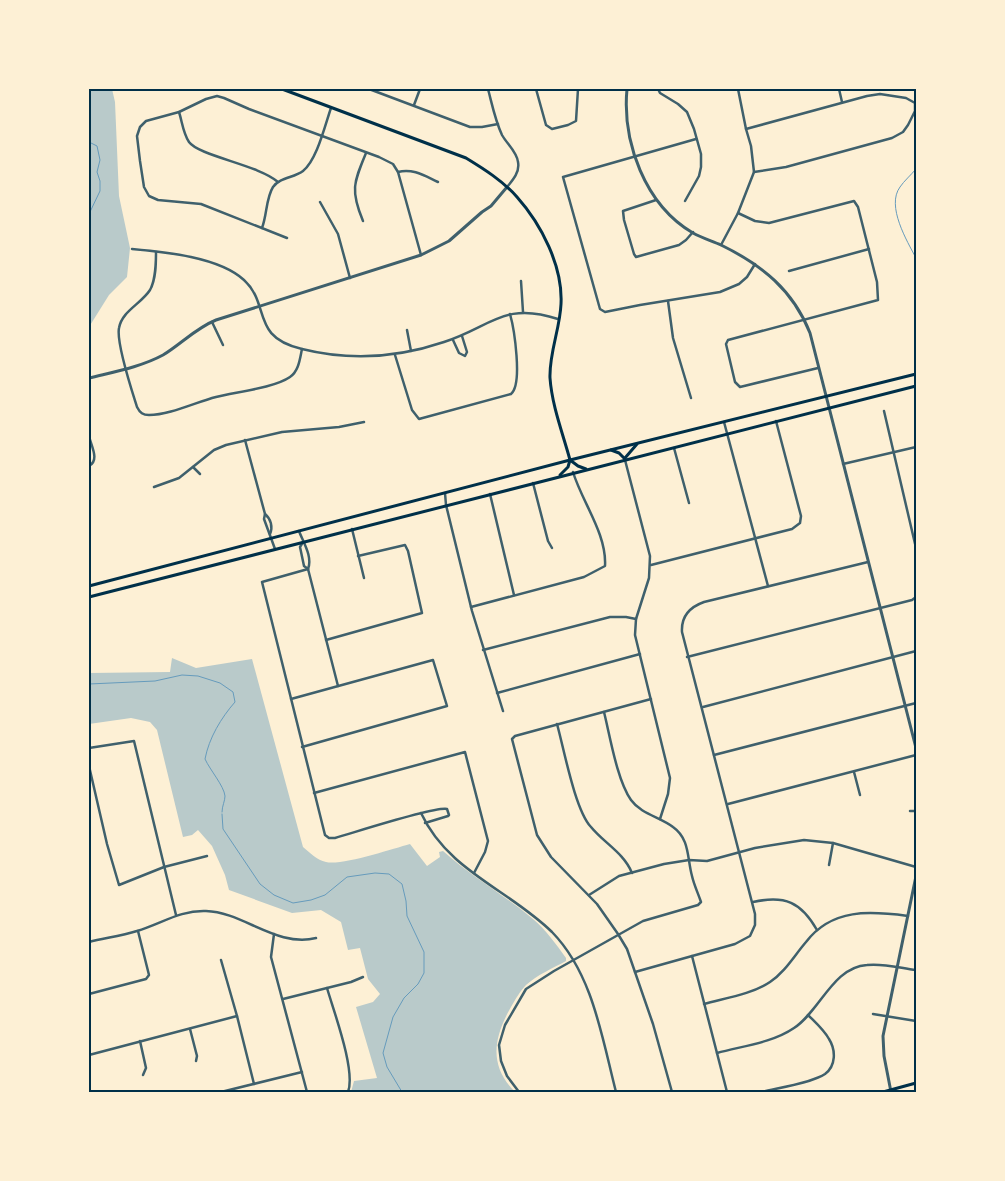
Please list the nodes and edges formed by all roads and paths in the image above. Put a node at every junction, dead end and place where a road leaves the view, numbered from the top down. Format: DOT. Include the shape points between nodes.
graph roads {
  1 [pos="282,89"];
  2 [pos="369,89"];
  3 [pos="420,89"];
  4 [pos="488,89"];
  5 [pos="536,89"];
  6 [pos="578,89"];
  7 [pos="627,89"];
  8 [pos="658,89"];
  9 [pos="738,89"];
  10 [pos="839,89"];
  11 [pos="842,102"];
  12 [pos="414,105"];
  13 [pos="331,108"];
  14 [pos="179,112"];
  15 [pos="498,124"];
  16 [pos="746,129"];
  17 [pos="321,136"];
  18 [pos="696,139"];
  19 [pos="366,153"];
  20 [pos="636,157"];
  21 [pos="398,172"];
  22 [pos="754,172"];
  23 [pos="278,182"];
  24 [pos="438,182"];
  25 [pos="507,188"];
  26 [pos="656,200"];
  27 [pos="685,201"];
  28 [pos="320,202"];
  29 [pos="738,213"];
  30 [pos="363,221"];
  31 [pos="262,228"];
  32 [pos="693,232"];
  33 [pos="287,238"];
  34 [pos="721,245"];
  35 [pos="132,249"];
  36 [pos="869,249"];
  37 [pos="156,251"];
  38 [pos="421,255"];
  39 [pos="755,264"];
  40 [pos="789,271"];
  41 [pos="350,278"];
  42 [pos="520,281"];
  43 [pos="668,301"];
  44 [pos="258,306"];
  45 [pos="523,313"];
  46 [pos="510,314"];
  47 [pos="558,319"];
  48 [pos="805,320"];
  49 [pos="212,322"];
  50 [pos="407,330"];
  51 [pos="462,336"];
  52 [pos="452,340"];
  53 [pos="223,346"];
  54 [pos="302,349"];
  55 [pos="411,351"];
  56 [pos="395,355"];
  57 [pos="126,368"];
  58 [pos="818,368"];
  59 [pos="915,374"];
  60 [pos="89,378"];
  61 [pos="916,386"];
  62 [pos="825,396"];
  63 [pos="691,398"];
  64 [pos="828,408"];
  65 [pos="884,412"];
  66 [pos="776,421"];
  67 [pos="364,422"];
  68 [pos="724,422"];
  69 [pos="727,433"];
  70 [pos="89,436"];
  71 [pos="245,440"];
  72 [pos="639,443"];
  73 [pos="674,446"];
  74 [pos="916,446"];
  75 [pos="610,450"];
  76 [pos="893,452"];
  77 [pos="625,459"];
  78 [pos="570,460"];
  79 [pos="843,464"];
  80 [pos="89,466"];
  81 [pos="193,467"];
  82 [pos="586,469"];
  83 [pos="573,472"];
  84 [pos="200,474"];
  85 [pos="559,476"];
  86 [pos="533,483"];
  87 [pos="154,487"];
  88 [pos="445,492"];
  89 [pos="490,494"];
  90 [pos="689,502"];
  91 [pos="446,505"];
  92 [pos="265,514"];
  93 [pos="352,529"];
  94 [pos="299,530"];
  95 [pos="271,536"];
  96 [pos="755,538"];
  97 [pos="302,542"];
  98 [pos="552,548"];
  99 [pos="916,548"];
  100 [pos="275,549"];
  101 [pos="358,556"];
  102 [pos="868,562"];
  103 [pos="651,565"];
  104 [pos="308,569"];
  105 [pos="364,578"];
  106 [pos="89,586"];
  107 [pos="768,586"];
  108 [pos="514,595"];
  109 [pos="89,597"];
  110 [pos="916,597"];
  111 [pos="471,606"];
  112 [pos="880,608"];
  113 [pos="636,619"];
  114 [pos="326,640"];
  115 [pos="483,650"];
  116 [pos="916,651"];
  117 [pos="640,654"];
  118 [pos="688,657"];
  119 [pos="893,657"];
  120 [pos="338,686"];
  121 [pos="497,693"];
  122 [pos="291,699"];
  123 [pos="651,699"];
  124 [pos="916,703"];
  125 [pos="905,706"];
  126 [pos="702,708"];
  127 [pos="503,711"];
  128 [pos="604,712"];
  129 [pos="557,724"];
  130 [pos="302,746"];
  131 [pos="89,748"];
  132 [pos="916,748"];
  133 [pos="714,755"];
  134 [pos="916,755"];
  135 [pos="89,766"];
  136 [pos="854,771"];
  137 [pos="314,793"];
  138 [pos="860,795"];
  139 [pos="728,804"];
  140 [pos="910,811"];
  141 [pos="916,811"];
  142 [pos="421,813"];
  143 [pos="660,819"];
  144 [pos="425,822"];
  145 [pos="833,843"];
  146 [pos="741,853"];
  147 [pos="207,856"];
  148 [pos="689,860"];
  149 [pos="829,865"];
  150 [pos="164,867"];
  151 [pos="916,867"];
  152 [pos="474,873"];
  153 [pos="632,873"];
  154 [pos="916,876"];
  155 [pos="589,894"];
  156 [pos="753,902"];
  157 [pos="176,915"];
  158 [pos="908,916"];
  159 [pos="818,930"];
  160 [pos="138,931"];
  161 [pos="274,933"];
  162 [pos="618,934"];
  163 [pos="316,938"];
  164 [pos="89,942"];
  165 [pos="692,956"];
  166 [pos="221,960"];
  167 [pos="573,960"];
  168 [pos="898,968"];
  169 [pos="916,970"];
  170 [pos="635,972"];
  171 [pos="363,977"];
  172 [pos="327,988"];
  173 [pos="89,994"];
  174 [pos="283,1000"];
  175 [pos="704,1004"];
  176 [pos="873,1014"];
  177 [pos="808,1015"];
  178 [pos="237,1016"];
  179 [pos="887,1016"];
  180 [pos="916,1021"];
  181 [pos="190,1029"];
  182 [pos="140,1042"];
  183 [pos="717,1053"];
  184 [pos="89,1055"];
  185 [pos="196,1061"];
  186 [pos="302,1072"];
  187 [pos="144,1075"];
  188 [pos="916,1083"];
  189 [pos="254,1084"];
  190 [pos="891,1091"];
  191 [pos="221,1092"];
  192 [pos="306,1092"];
  193 [pos="348,1092"];
  194 [pos="519,1092"];
  195 [pos="616,1092"];
  196 [pos="672,1092"];
  197 [pos="728,1092"];
  198 [pos="761,1092"];
  199 [pos="884,1092"];
  1 -- 13 [label="main road"];
  2 -- 12 [label="street"];
  3 -- 12 [label="street"];
  4 -- 15 [label="street"];
  5 -- 6 [label="street" via="546,125 552,129 576,120"];
  7 -- 20 [label="street" via="626,119"];
  8 -- 18 [label="street" via="687,112"];
  9 -- 16 [label="street"];
  10 -- 11 [label="street"];
  11 -- 16 [label="street"];
  11 -- 22 [label="street" via="880,94 906,98 915,103 915,111 903,132 892,138 786,167"];
  12 -- 15 [label="street" via="470,127"];
  13 -- 17 [label="street"];
  13 -- 25 [label="main road" via="466,158"];
  14 -- 17 [label="street" via="211,97 224,98"];
  14 -- 23 [label="street" via="186,137 194,147 264,173"];
  14 -- 31 [label="street" via="146,121 138,131 144,187 149,196 158,200 201,204"];
  15 -- 25 [label="street" via="518,164 515,177"];
  16 -- 22 [label="street"];
  17 -- 19 [label="street"];
  17 -- 23 [label="street" via="306,168"];
  18 -- 20 [label="street"];
  18 -- 27 [label="street" via="701,167"];
  19 -- 21 [label="street" via="393,164"];
  19 -- 30 [label="street" via="354,182 354,199"];
  20 -- 26 [label="street"];
  20 -- 43 [label="street" via="570,174 563,180 600,309 605,312"];
  21 -- 24 [label="street" via="411,170"];
  21 -- 38 [label="street"];
  22 -- 29 [label="street"];
  23 -- 31 [label="street" via="271,191"];
  25 -- 38 [label="street" via="449,241"];
  25 -- 47 [label="main road" via="532,217 558,271 561,294"];
  26 -- 32 [label="street"];
  26 -- 32 [label="street" via="623,212 636,257 679,245"];
  28 -- 41 [label="street" via="338,234"];
  29 -- 34 [label="street"];
  29 -- 36 [label="street" via="769,223 854,201"];
  31 -- 33 [label="street"];
  32 -- 34 [label="street"];
  34 -- 39 [label="street"];
  35 -- 37 [label="street"];
  36 -- 40 [label="street"];
  36 -- 48 [label="street" via="878,300"];
  37 -- 44 [label="street" via="228,270 245,281"];
  37 -- 57 [label="street" via="150,289 125,314 118,329"];
  38 -- 41 [label="street"];
  39 -- 43 [label="street" via="748,277 732,288"];
  39 -- 48 [label="street" via="791,297"];
  41 -- 44 [label="street"];
  42 -- 45 [label="street"];
  43 -- 63 [label="street" via="673,338"];
  44 -- 49 [label="street"];
  44 -- 54 [label="street" via="265,326 275,337"];
  45 -- 46 [label="street"];
  45 -- 47 [label="street" via="541,313"];
  46 -- 51 [label="street"];
  46 -- 56 [label="street" via="517,346 515,388 511,394 419,419 412,410"];
  47 -- 78 [label="main road" via="550,382"];
  48 -- 58 [label="street"];
  48 -- 58 [label="street" via="726,342 726,349 737,386"];
  49 -- 53 [label="street"];
  49 -- 57 [label="street" via="163,355"];
  50 -- 55 [label="street"];
  51 -- 52 [label="street"];
  51 -- 52 [label="street" via="467,352 465,356 459,353"];
  52 -- 55 [label="street"];
  54 -- 56 [label="street" via="359,356"];
  54 -- 57 [label="street" via="294,373 289,378 151,415 140,413 137,408"];
  55 -- 56 [label="street"];
  57 -- 60 [label="street"];
  58 -- 62 [label="street"];
  59 -- 62 [label="main road"];
  61 -- 64 [label="main road"];
  62 -- 64 [label="street"];
  62 -- 68 [label="main road"];
  64 -- 66 [label="main road"];
  64 -- 79 [label="street"];
  65 -- 76 [label="street"];
  66 -- 69 [label="main road"];
  66 -- 96 [label="street" via="801,520 792,529"];
  67 -- 71 [label="street"];
  68 -- 69 [label="street"];
  68 -- 72 [label="main road"];
  69 -- 73 [label="main road"];
  69 -- 96 [label="street"];
  70 -- 80 [label="street" via="95,459"];
  71 -- 81 [label="street" via="214,450"];
  71 -- 92 [label="street"];
  72 -- 75 [label="main road"];
  72 -- 77 [label="main road"];
  73 -- 77 [label="main road"];
  73 -- 90 [label="street"];
  74 -- 76 [label="street"];
  75 -- 77 [label="main road"];
  75 -- 78 [label="main road"];
  76 -- 79 [label="street"];
  76 -- 99 [label="street"];
  77 -- 82 [label="main road"];
  77 -- 103 [label="street" via="650,550"];
  78 -- 82 [label="main road"];
  78 -- 85 [label="main road"];
  78 -- 88 [label="main road"];
  79 -- 102 [label="street"];
  81 -- 84 [label="street"];
  81 -- 87 [label="street" via="178,478"];
  82 -- 83 [label="main road"];
  83 -- 85 [label="main road"];
  83 -- 108 [label="street" via="594,520 604,566 584,578"];
  85 -- 86 [label="main road"];
  86 -- 89 [label="main road"];
  86 -- 98 [label="street"];
  88 -- 91 [label="street"];
  88 -- 94 [label="main road"];
  89 -- 91 [label="main road"];
  89 -- 108 [label="street"];
  91 -- 93 [label="main road"];
  91 -- 111 [label="street"];
  92 -- 95 [label="street" via="267,531"];
  92 -- 95 [label="street" via="272,529"];
  93 -- 97 [label="main road"];
  93 -- 101 [label="street"];
  94 -- 95 [label="main road"];
  94 -- 97 [label="street"];
  95 -- 100 [label="street"];
  95 -- 106 [label="main road"];
  96 -- 103 [label="street"];
  96 -- 107 [label="street"];
  97 -- 100 [label="main road"];
  97 -- 104 [label="street" via="306,546"];
  97 -- 104 [label="street" via="304,566"];
  100 -- 109 [label="main road"];
  101 -- 105 [label="street"];
  101 -- 114 [label="street" via="404,545 422,613"];
  102 -- 107 [label="street"];
  102 -- 112 [label="street"];
  103 -- 113 [label="street"];
  104 -- 114 [label="street"];
  104 -- 122 [label="street" via="262,582"];
  107 -- 118 [label="street" via="692,607 682,626"];
  108 -- 111 [label="street"];
  110 -- 112 [label="street"];
  111 -- 115 [label="street"];
  112 -- 118 [label="street"];
  112 -- 119 [label="street"];
  113 -- 115 [label="street" via="610,617"];
  113 -- 117 [label="street" via="635,634"];
  114 -- 120 [label="street"];
  115 -- 121 [label="street"];
  116 -- 119 [label="street"];
  117 -- 121 [label="street"];
  117 -- 123 [label="street"];
  118 -- 126 [label="street"];
  119 -- 125 [label="street"];
  119 -- 126 [label="street"];
  120 -- 122 [label="street"];
  120 -- 130 [label="street" via="433,660 447,706"];
  121 -- 127 [label="street"];
  122 -- 130 [label="street"];
  123 -- 128 [label="street"];
  123 -- 143 [label="street" via="670,778"];
  124 -- 125 [label="street"];
  125 -- 132 [label="street"];
  125 -- 133 [label="street"];
  126 -- 133 [label="street"];
  128 -- 129 [label="street"];
  128 -- 143 [label="street" via="627,794 634,804"];
  129 -- 153 [label="street" via="582,812 590,827 625,860"];
  129 -- 155 [label="street" via="512,739 537,835 551,857"];
  130 -- 137 [label="street"];
  131 -- 150 [label="street" via="134,741"];
  133 -- 139 [label="street"];
  134 -- 136 [label="street"];
  135 -- 150 [label="street" via="119,885"];
  136 -- 138 [label="street"];
  136 -- 139 [label="street"];
  137 -- 142 [label="street" via="325,835 329,838"];
  137 -- 152 [label="street" via="465,752 488,841"];
  139 -- 146 [label="street"];
  140 -- 141 [label="street"];
  142 -- 144 [label="street"];
  142 -- 144 [label="street" via="447,809 448,816"];
  143 -- 148 [label="street" via="682,836"];
  144 -- 152 [label="street" via="446,852"];
  145 -- 146 [label="street" via="792,841"];
  145 -- 149 [label="street"];
  145 -- 151 [label="street"];
  146 -- 148 [label="street" via="707,861"];
  146 -- 156 [label="street"];
  147 -- 150 [label="street"];
  148 -- 153 [label="street"];
  148 -- 162 [label="street" via="700,899 698,905 643,921"];
  150 -- 157 [label="street"];
  152 -- 167 [label="street" via="540,921"];
  153 -- 155 [label="street" via="616,877"];
  154 -- 158 [label="street"];
  155 -- 162 [label="street"];
  156 -- 159 [label="street" via="772,899 794,904 806,913"];
  156 -- 165 [label="street" via="756,920 750,936 735,944"];
  157 -- 160 [label="street"];
  157 -- 161 [label="street" via="218,912"];
  158 -- 159 [label="street" via="862,912 834,920"];
  158 -- 168 [label="street"];
  159 -- 175 [label="street" via="782,972 768,983"];
  160 -- 164 [label="street"];
  160 -- 173 [label="street" via="148,975 146,979"];
  161 -- 163 [label="street" via="298,939"];
  161 -- 174 [label="street" via="271,954"];
  162 -- 167 [label="street"];
  162 -- 170 [label="street"];
  165 -- 170 [label="street"];
  165 -- 175 [label="street"];
  166 -- 178 [label="street"];
  167 -- 194 [label="street" via="526,989 506,1025 499,1045 501,1061"];
  167 -- 195 [label="street" via="593,1004"];
  168 -- 169 [label="street"];
  168 -- 177 [label="street" via="879,964 854,968 840,976"];
  168 -- 179 [label="street"];
  170 -- 196 [label="street"];
  171 -- 172 [label="street"];
  172 -- 174 [label="street"];
  172 -- 193 [label="street" via="349,1067 351,1083"];
  174 -- 186 [label="street"];
  175 -- 183 [label="street"];
  176 -- 179 [label="street"];
  177 -- 183 [label="street" via="792,1029 774,1038"];
  177 -- 198 [label="street" via="833,1045 831,1067 822,1076"];
  178 -- 181 [label="street"];
  178 -- 189 [label="street"];
  179 -- 180 [label="street"];
  179 -- 190 [label="street" via="884,1056"];
  181 -- 182 [label="street"];
  181 -- 185 [label="street"];
  182 -- 184 [label="street"];
  182 -- 187 [label="street" via="146,1068"];
  183 -- 197 [label="street"];
  186 -- 189 [label="street"];
  186 -- 192 [label="street"];
  188 -- 190 [label="main road"];
  189 -- 191 [label="street"];
  190 -- 199 [label="main road"];
}
